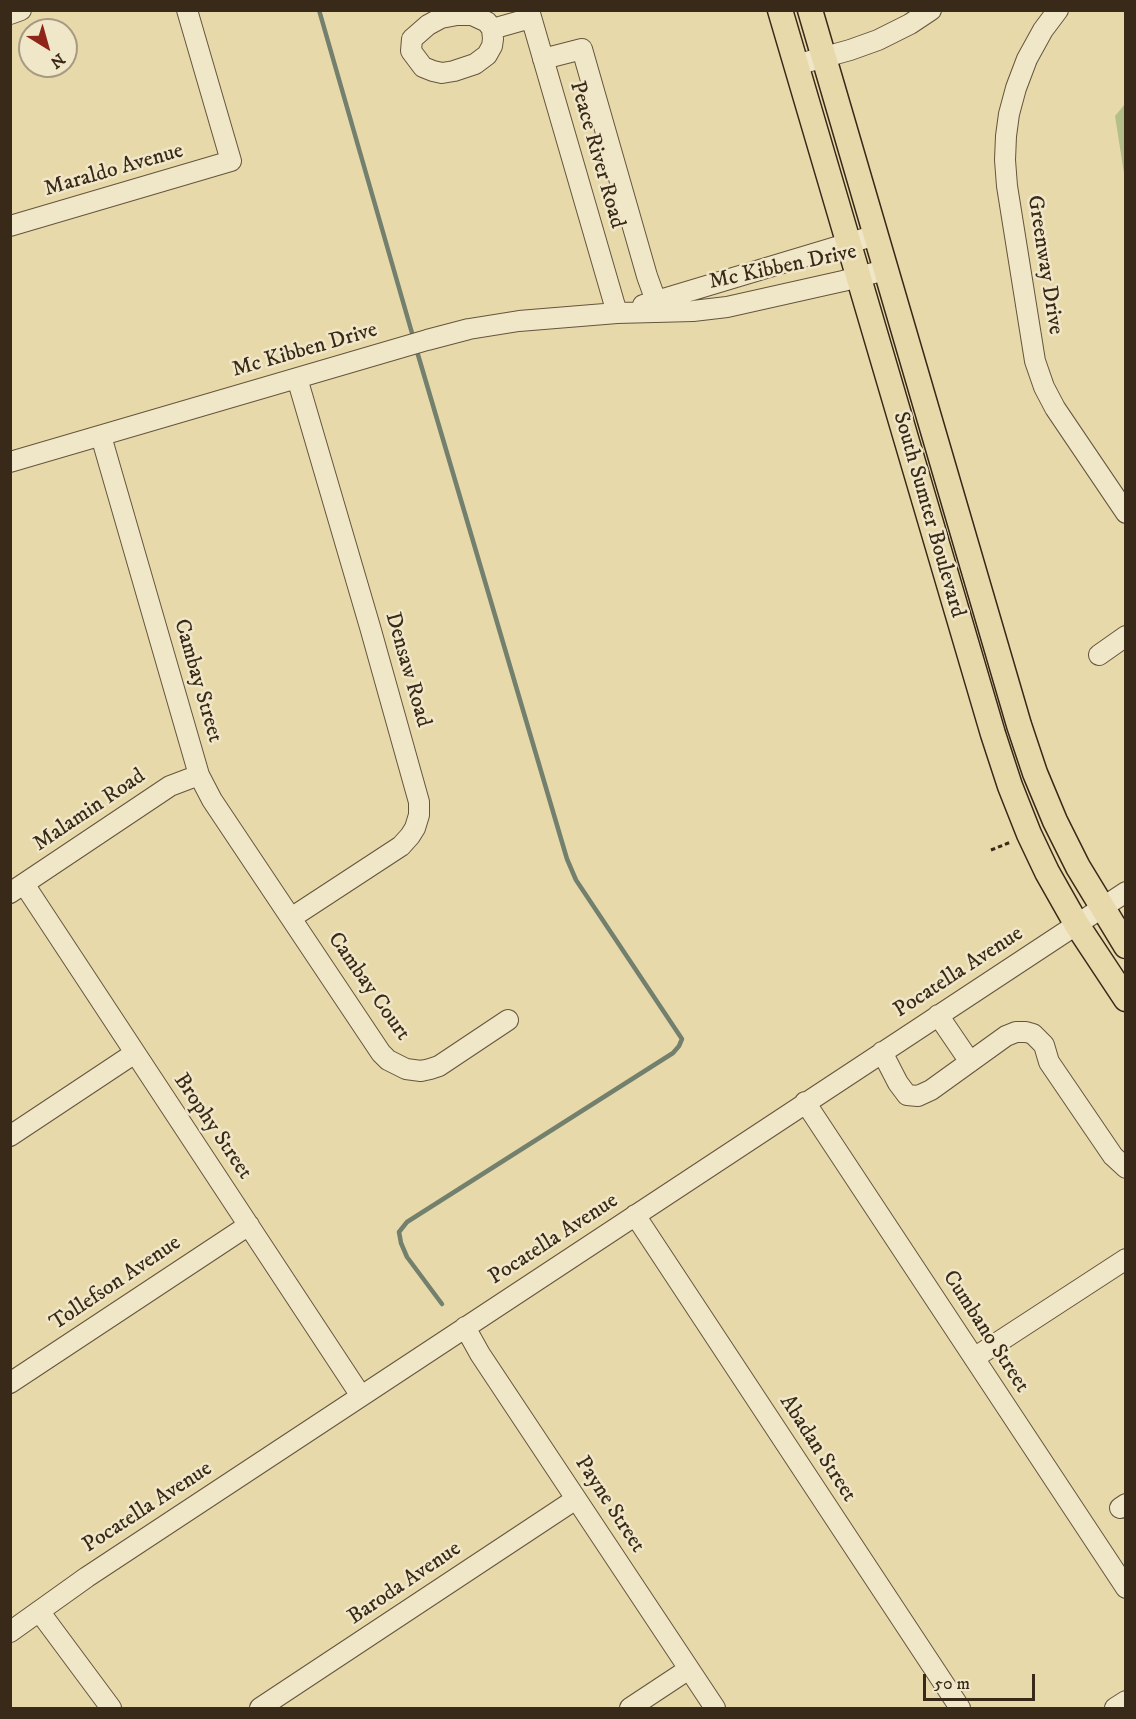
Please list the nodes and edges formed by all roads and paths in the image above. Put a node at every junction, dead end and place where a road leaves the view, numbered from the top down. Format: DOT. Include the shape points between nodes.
graph roads {
  1 [pos="21,10"];
  2 [pos="188,10"];
  3 [pos="780,10"];
  4 [pos="810,10"];
  5 [pos="931,10"];
  6 [pos="1058,10"];
  7 [pos="10,14"];
  8 [pos="530,14"];
  9 [pos="492,29"];
  10 [pos="824,58"];
  11 [pos="543,59"];
  12 [pos="796,65"];
  13 [pos="10,226"];
  14 [pos="876,236"];
  15 [pos="848,244"];
  16 [pos="885,270"];
  17 [pos="858,277"];
  18 [pos="656,301"];
  19 [pos="617,313"];
  20 [pos="297,378"];
  21 [pos="101,436"];
  22 [pos="10,462"];
  23 [pos="1125,513"];
  24 [pos="1125,636"];
  25 [pos="1099,655"];
  26 [pos="199,775"];
  27 [pos="17,889"];
  28 [pos="1125,892"];
  29 [pos="1102,908"];
  30 [pos="291,918"];
  31 [pos="1077,925"];
  32 [pos="1125,946"];
  33 [pos="1125,999"];
  34 [pos="938,1015"];
  35 [pos="508,1020"];
  36 [pos="882,1052"];
  37 [pos="135,1053"];
  38 [pos="970,1062"];
  39 [pos="805,1102"];
  40 [pos="10,1136"];
  41 [pos="1125,1168"];
  42 [pos="635,1215"];
  43 [pos="249,1225"];
  44 [pos="1123,1265"];
  45 [pos="465,1327"];
  46 [pos="974,1358"];
  47 [pos="10,1383"];
  48 [pos="361,1396"];
  49 [pos="576,1499"];
  50 [pos="1125,1588"];
  51 [pos="39,1611"];
  52 [pos="10,1632"];
  53 [pos="688,1669"];
  54 [pos="1125,1701"];
  55 [pos="111,1708"];
  56 [pos="260,1708"];
  57 [pos="630,1708"];
  58 [pos="715,1708"];
  59 [pos="960,1708"];
  60 [pos="1115,1708"];
  1 -- 7 [label="street"];
  2 -- 13 [label="street, Maraldo Avenue" via="231,161"];
  3 -- 12 [label="main road, South Sumter Boulevard"];
  4 -- 10 [label="main road, South Sumter Boulevard"];
  5 -- 10 [label="street" via="878,40"];
  6 -- 23 [label="street, Greenway Drive" via="1027,58 1016,88 1006,135 1007,186 1035,361 1044,387"];
  8 -- 9 [label="street"];
  8 -- 11 [label="street, Peace River Road"];
  10 -- 12 [label="street"];
  10 -- 14 [label="main road, South Sumter Boulevard"];
  11 -- 18 [label="street" via="582,49"];
  11 -- 19 [label="street, Peace River Road"];
  12 -- 15 [label="main road, South Sumter Boulevard"];
  14 -- 15 [label="street, Mc Kibben Drive"];
  14 -- 16 [label="main road, South Sumter Boulevard"];
  15 -- 17 [label="main road, South Sumter Boulevard"];
  15 -- 18 [label="street, Mc Kibben Drive"];
  16 -- 17 [label="street, Mc Kibben Drive"];
  16 -- 29 [label="main road, South Sumter Boulevard" via="1035,773 1073,858"];
  17 -- 19 [label="street, Mc Kibben Drive" via="727,307"];
  17 -- 31 [label="main road, South Sumter Boulevard" via="1003,765 1038,853"];
  18 -- 19 [label="street, Mc Kibben Drive"];
  19 -- 20 [label="street, Mc Kibben Drive" via="469,329"];
  20 -- 21 [label="street, Mc Kibben Drive"];
  20 -- 30 [label="street, Densaw Road" via="395,715 419,802 419,815 416,828 401,846"];
  21 -- 22 [label="street, Mc Kibben Drive"];
  21 -- 26 [label="street, Cambay Street"];
  24 -- 25 [label="street"];
  26 -- 27 [label="street, Malamin Road" via="170,786"];
  26 -- 30 [label="street, Cambay Street"];
  27 -- 37 [label="street, Brophy Street"];
  28 -- 29 [label="street, Pocatella Avenue"];
  29 -- 31 [label="street, Pocatella Avenue"];
  29 -- 32 [label="main road, South Sumter Boulevard"];
  30 -- 35 [label="street, Cambay Court" via="381,1053 406,1069 421,1071 439,1066"];
  31 -- 33 [label="main road, South Sumter Boulevard"];
  31 -- 34 [label="street, Pocatella Avenue"];
  34 -- 36 [label="street, Pocatella Avenue"];
  34 -- 38 [label="street"];
  36 -- 38 [label="street" via="907,1095 918,1096 932,1090"];
  36 -- 39 [label="street, Pocatella Avenue"];
  37 -- 40 [label="street"];
  37 -- 43 [label="street, Brophy Street"];
  38 -- 41 [label="street" via="1006,1036 1016,1032 1033,1034 1044,1045 1050,1062 1113,1156"];
  39 -- 42 [label="street, Pocatella Avenue"];
  39 -- 46 [label="street, Cumbano Street"];
  42 -- 45 [label="street, Pocatella Avenue"];
  42 -- 59 [label="street, Abadan Street"];
  43 -- 47 [label="street, Tollefson Avenue"];
  43 -- 48 [label="street, Brophy Street"];
  44 -- 46 [label="street"];
  45 -- 48 [label="street, Pocatella Avenue"];
  45 -- 49 [label="street, Payne Street"];
  46 -- 50 [label="street, Cumbano Street"];
  48 -- 51 [label="street, Pocatella Avenue"];
  49 -- 53 [label="street, Payne Street"];
  49 -- 56 [label="street, Baroda Avenue"];
  51 -- 52 [label="street, Pocatella Avenue"];
  51 -- 55 [label="street"];
  53 -- 57 [label="street"];
  53 -- 58 [label="street, Payne Street"];
  54 -- 60 [label="street"];
}
